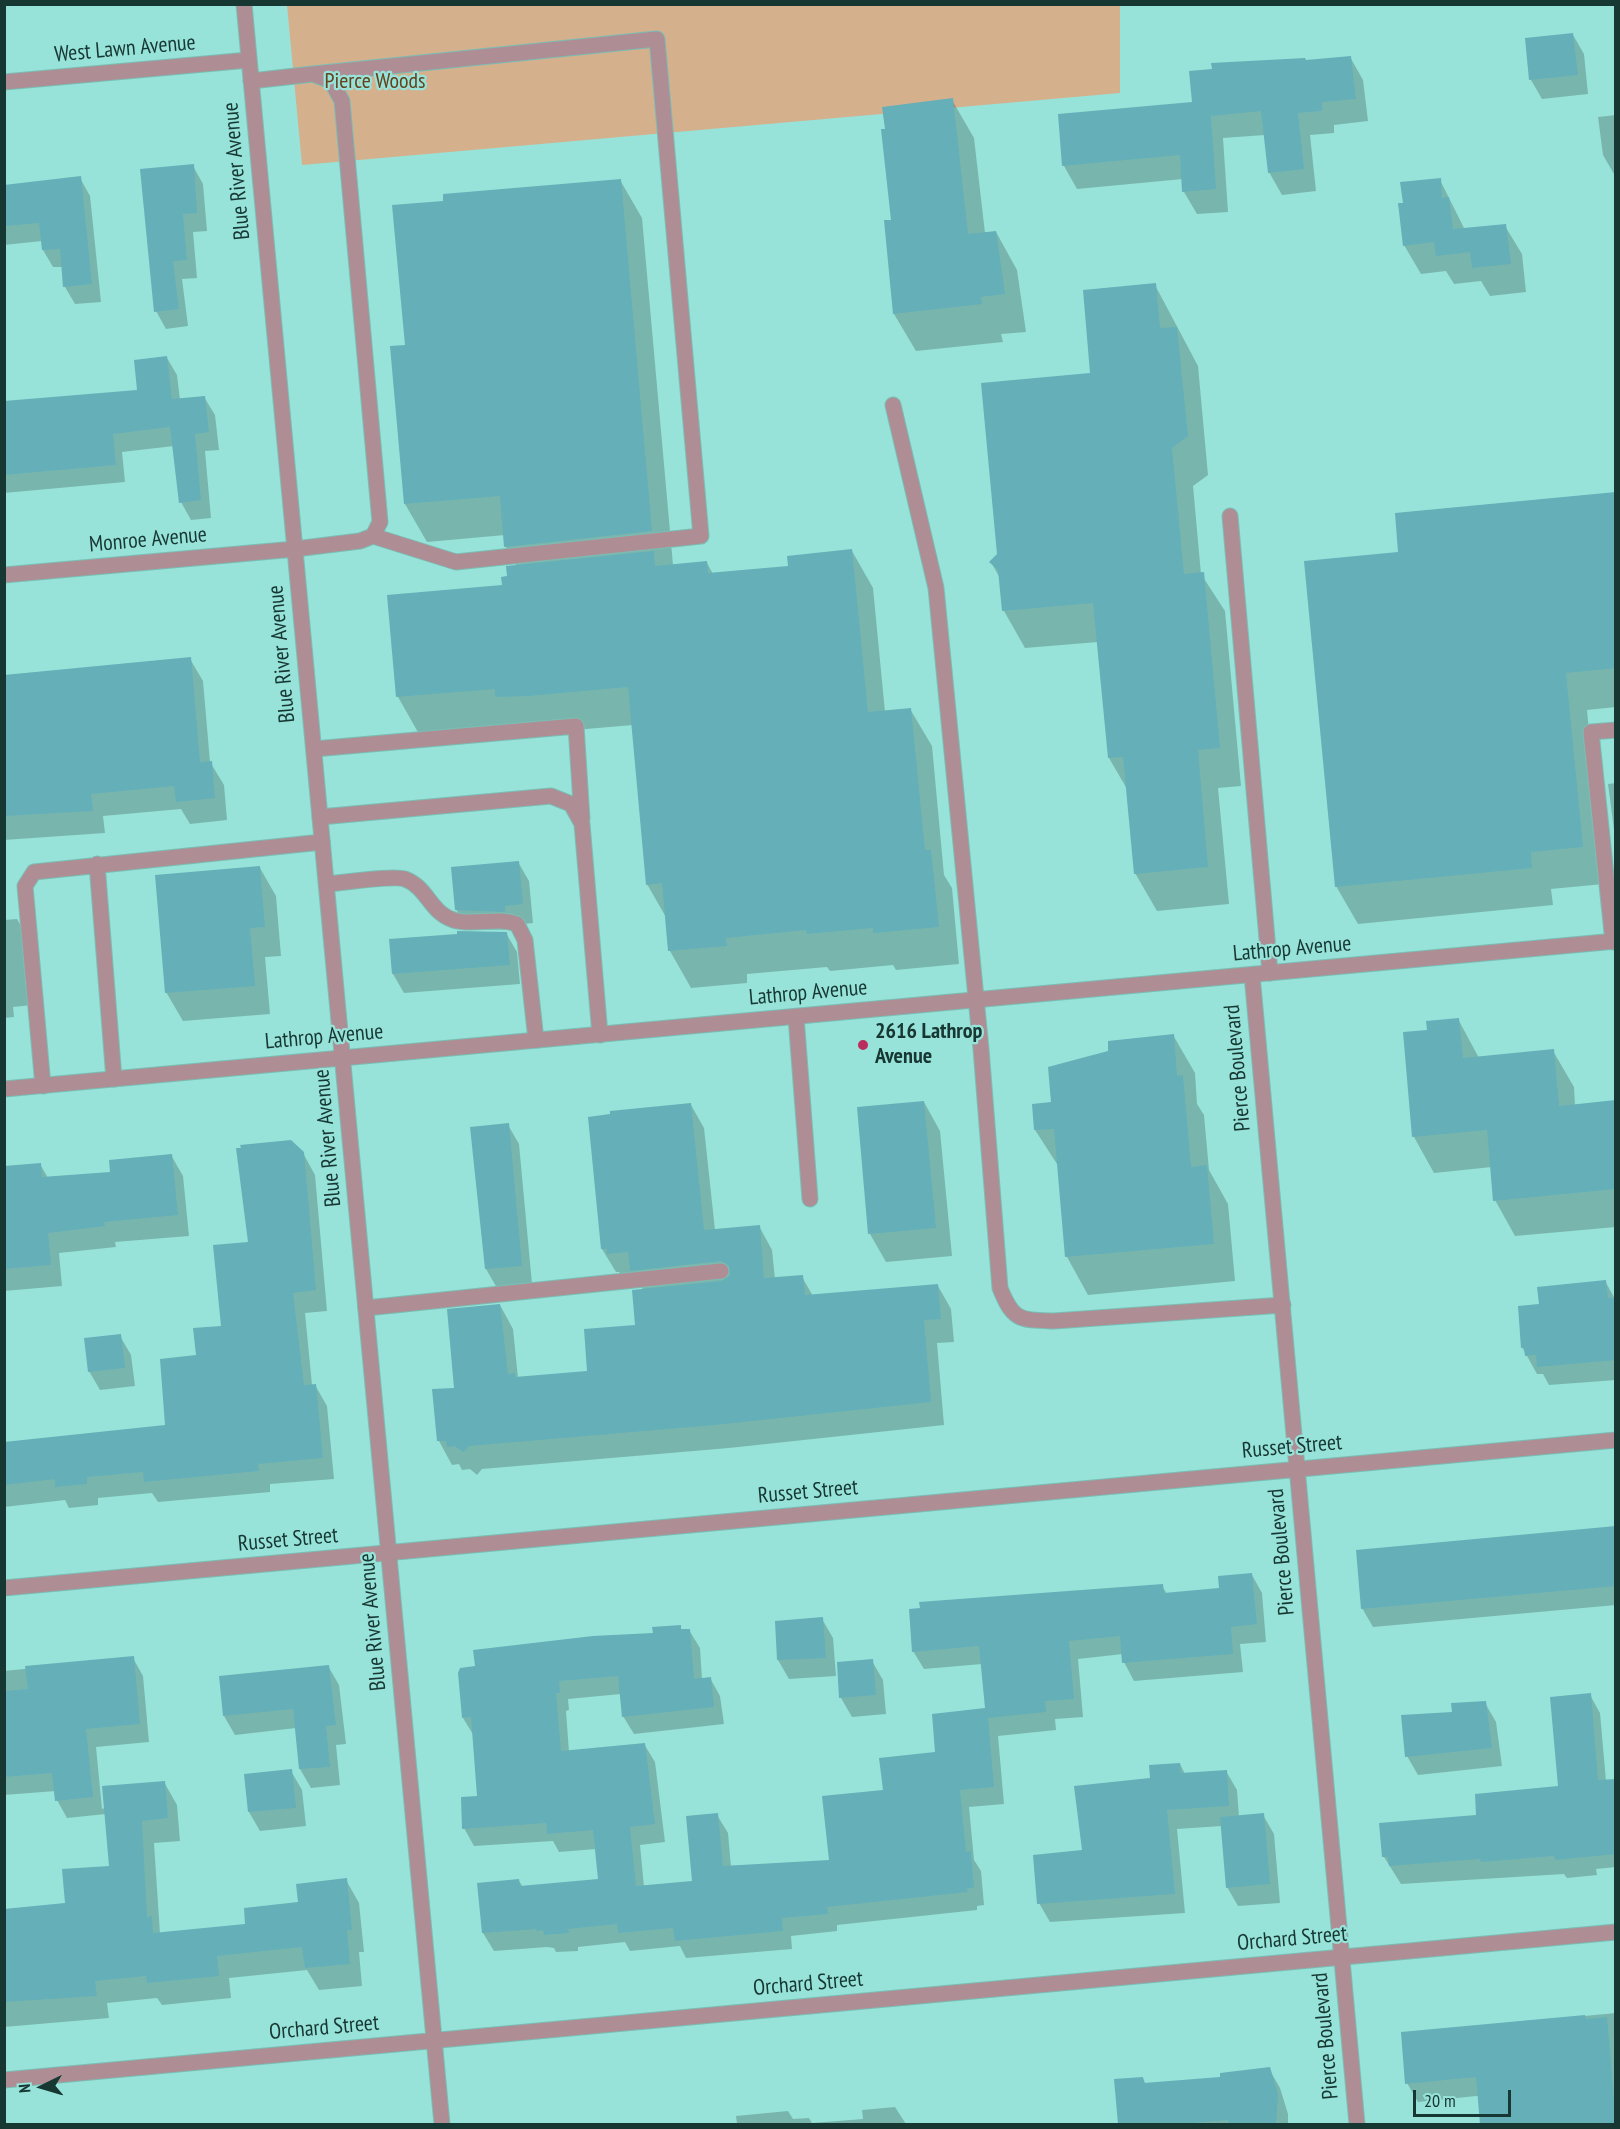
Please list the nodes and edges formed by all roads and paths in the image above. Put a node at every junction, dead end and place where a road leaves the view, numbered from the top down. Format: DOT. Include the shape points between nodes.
graph roads {
  1 [pos="244,4"];
  2 [pos="249,60"];
  3 [pos="313,74"];
  4 [pos="251,81"];
  5 [pos="4,82"];
  6 [pos="893,405"];
  7 [pos="1230,516"];
  8 [pos="373,536"];
  9 [pos="295,549"];
  10 [pos="4,575"];
  11 [pos="1616,730"];
  12 [pos="314,749"];
  13 [pos="320,817"];
  14 [pos="582,824"];
  15 [pos="322,842"];
  16 [pos="97,864"];
  17 [pos="327,884"];
  18 [pos="1614,941"];
  19 [pos="1270,973"];
  20 [pos="1252,975"];
  21 [pos="976,1000"];
  22 [pos="796,1017"];
  23 [pos="600,1035"];
  24 [pos="536,1040"];
  25 [pos="343,1058"];
  26 [pos="114,1079"];
  27 [pos="42,1086"];
  28 [pos="4,1089"];
  29 [pos="810,1199"];
  30 [pos="721,1270"];
  31 [pos="1283,1305"];
  32 [pos="366,1308"];
  33 [pos="1616,1440"];
  34 [pos="1298,1469"];
  35 [pos="389,1553"];
  36 [pos="4,1588"];
  37 [pos="1616,1932"];
  38 [pos="1342,1957"];
  39 [pos="435,2040"];
  40 [pos="4,2080"];
  41 [pos="442,2124"];
  42 [pos="1357,2124"];
  1 -- 2 [label="street, Blue River Avenue"];
  2 -- 4 [label="street, Blue River Avenue"];
  2 -- 5 [label="street, West Lawn Avenue"];
  3 -- 4 [label="street"];
  3 -- 8 [label="street" via="331,81 342,101 380,522"];
  3 -- 8 [label="street" via="657,39 701,536 456,562"];
  4 -- 9 [label="street, Blue River Avenue"];
  6 -- 21 [label="street" via="936,588"];
  7 -- 19 [label="street"];
  8 -- 9 [label="street, Monroe Avenue"];
  9 -- 10 [label="street, Monroe Avenue"];
  9 -- 12 [label="street, Blue River Avenue"];
  11 -- 18 [label="street" via="1591,732"];
  12 -- 13 [label="street, Blue River Avenue"];
  12 -- 14 [label="street" via="576,726"];
  13 -- 14 [label="street" via="550,796 571,804"];
  13 -- 15 [label="street, Blue River Avenue"];
  14 -- 23 [label="street"];
  15 -- 16 [label="street"];
  15 -- 17 [label="street, Blue River Avenue"];
  16 -- 26 [label="street"];
  16 -- 27 [label="street" via="38,869 25,886"];
  17 -- 24 [label="street" via="404,879 423,891 437,912 458,921 505,920 517,924 525,940"];
  17 -- 25 [label="street, Blue River Avenue"];
  18 -- 19 [label="street, Lathrop Avenue"];
  19 -- 20 [label="street, Lathrop Avenue"];
  20 -- 21 [label="street, Lathrop Avenue"];
  20 -- 31 [label="street, Pierce Boulevard"];
  21 -- 22 [label="street, Lathrop Avenue"];
  21 -- 31 [label="street" via="1000,1288 1008,1310 1025,1320 1054,1322"];
  22 -- 23 [label="street, Lathrop Avenue"];
  22 -- 29 [label="street"];
  23 -- 24 [label="street, Lathrop Avenue"];
  24 -- 25 [label="street, Lathrop Avenue"];
  25 -- 26 [label="street, Lathrop Avenue"];
  25 -- 32 [label="street, Blue River Avenue"];
  26 -- 27 [label="street, Lathrop Avenue"];
  27 -- 28 [label="street, Lathrop Avenue"];
  30 -- 32 [label="street"];
  31 -- 34 [label="street, Pierce Boulevard"];
  32 -- 35 [label="street, Blue River Avenue"];
  33 -- 34 [label="street, Russet Street"];
  34 -- 35 [label="street, Russet Street"];
  34 -- 38 [label="street, Pierce Boulevard"];
  35 -- 36 [label="street, Russet Street"];
  35 -- 39 [label="street, Blue River Avenue"];
  37 -- 38 [label="street, Orchard Street"];
  38 -- 39 [label="street, Orchard Street"];
  38 -- 42 [label="street, Pierce Boulevard"];
  39 -- 40 [label="street, Orchard Street"];
  39 -- 41 [label="street, Blue River Avenue"];
}
